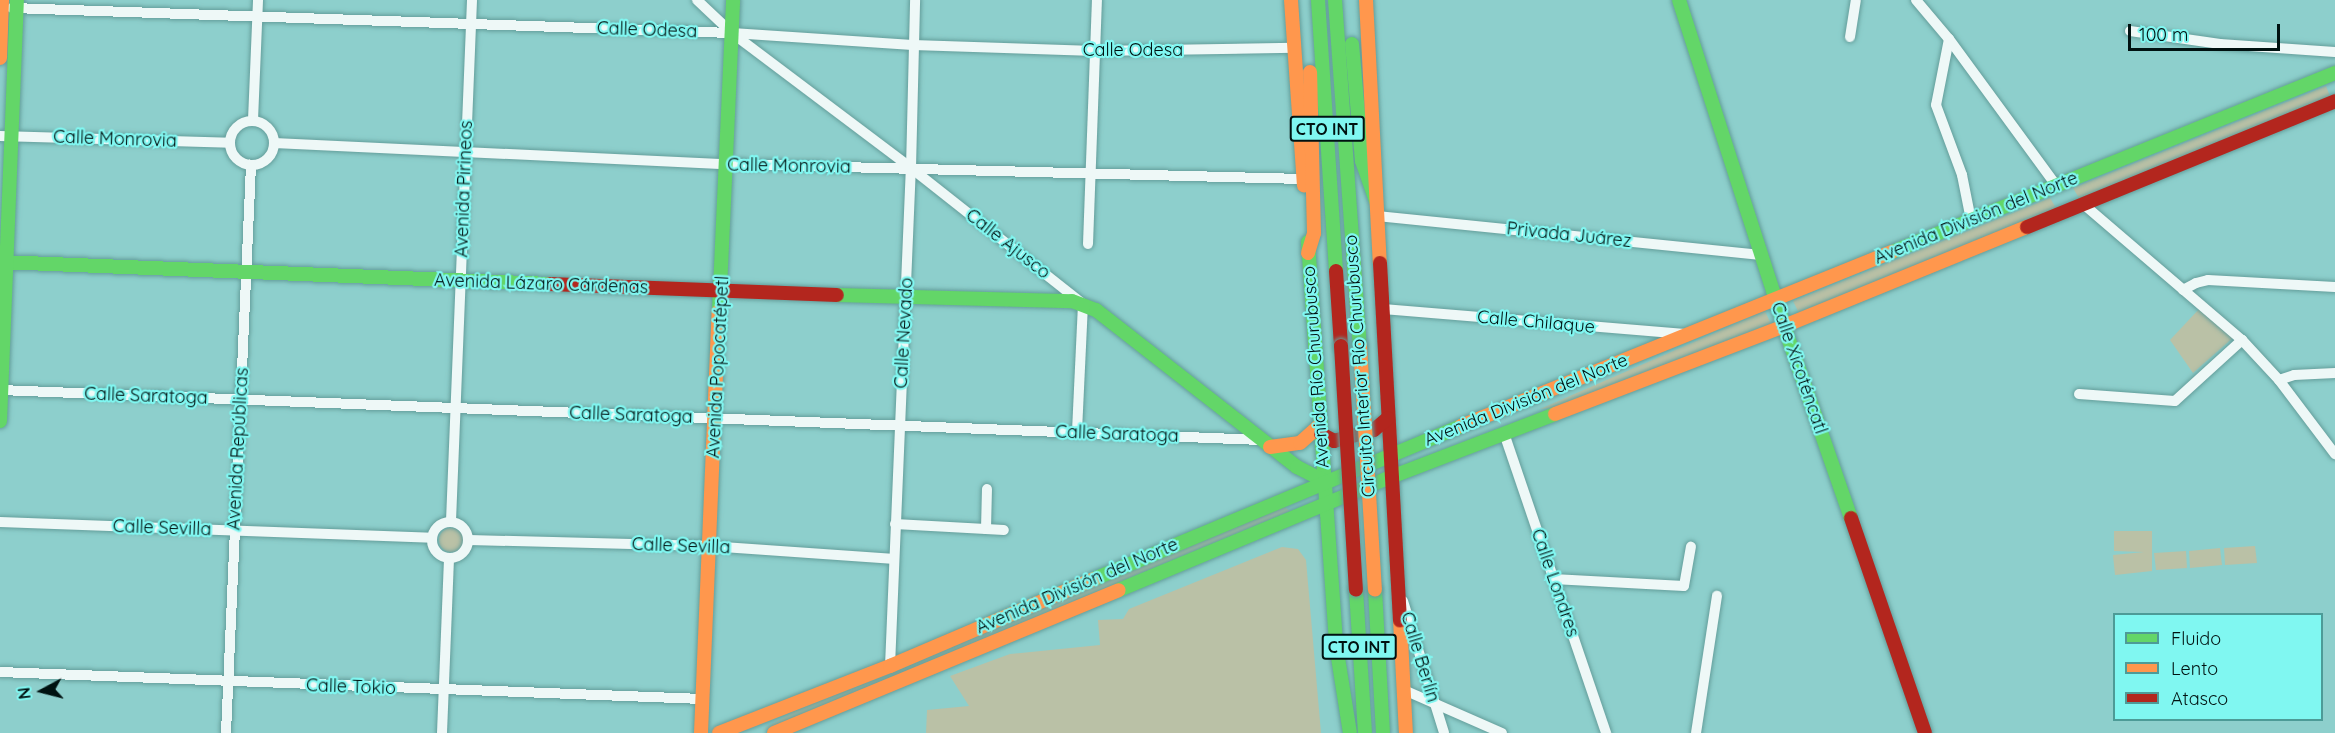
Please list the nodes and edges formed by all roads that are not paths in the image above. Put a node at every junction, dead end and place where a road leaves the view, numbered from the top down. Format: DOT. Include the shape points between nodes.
graph roads {
  1 [pos="258,0"];
  2 [pos="472,0"];
  3 [pos="697,0"];
  4 [pos="734,0"];
  5 [pos="915,0"];
  6 [pos="1097,0"];
  7 [pos="1291,0"];
  8 [pos="1305,0"];
  9 [pos="1318,0"];
  10 [pos="1366,0"];
  11 [pos="1679,0"];
  12 [pos="1856,0"];
  13 [pos="1916,0"];
  14 [pos="17,4"];
  15 [pos="1,5"];
  16 [pos="1335,5"];
  17 [pos="257,16"];
  18 [pos="471,24"];
  19 [pos="2130,31"];
  20 [pos="732,33"];
  21 [pos="1850,38"];
  22 [pos="1949,39"];
  23 [pos="913,45"];
  24 [pos="1295,48"];
  25 [pos="1095,51"];
  26 [pos="2335,52"];
  27 [pos="0,58"];
  28 [pos="2335,73"];
  29 [pos="2335,101"];
  30 [pos="253,120"];
  31 [pos="6,136"];
  32 [pos="230,143"];
  33 [pos="274,143"];
  34 [pos="465,154"];
  35 [pos="726,164"];
  36 [pos="251,165"];
  37 [pos="911,168"];
  38 [pos="1090,176"];
  39 [pos="1304,179"];
  40 [pos="2056,185"];
  41 [pos="1376,201"];
  42 [pos="2082,203"];
  43 [pos="1377,216"];
  44 [pos="1971,220"];
  45 [pos="1088,244"];
  46 [pos="1308,253"];
  47 [pos="1761,255"];
  48 [pos="3,262"];
  49 [pos="245,272"];
  50 [pos="460,280"];
  51 [pos="2335,287"];
  52 [pos="2183,290"];
  53 [pos="722,291"];
  54 [pos="906,297"];
  55 [pos="1776,300"];
  56 [pos="1083,303"];
  57 [pos="1382,309"];
  58 [pos="1784,326"];
  59 [pos="1690,335"];
  60 [pos="2242,340"];
  61 [pos="2335,373"];
  62 [pos="2279,380"];
  63 [pos="1,391"];
  64 [pos="2079,394"];
  65 [pos="241,399"];
  66 [pos="455,408"];
  67 [pos="1388,418"];
  68 [pos="716,419"];
  69 [pos="0,421"];
  70 [pos="900,426"];
  71 [pos="1320,430"];
  72 [pos="1077,432"];
  73 [pos="1504,434"];
  74 [pos="1266,444"];
  75 [pos="2335,454"];
  76 [pos="1390,455"];
  77 [pos="1391,477"];
  78 [pos="1324,481"];
  79 [pos="987,489"];
  80 [pos="1326,505"];
  81 [pos="451,521"];
  82 [pos="0,522"];
  83 [pos="896,524"];
  84 [pos="986,529"];
  85 [pos="235,530"];
  86 [pos="1004,530"];
  87 [pos="1328,535"];
  88 [pos="1394,535"];
  89 [pos="432,538"];
  90 [pos="469,540"];
  91 [pos="1379,543"];
  92 [pos="710,546"];
  93 [pos="1349,547"];
  94 [pos="1691,547"];
  95 [pos="1395,553"];
  96 [pos="449,558"];
  97 [pos="894,559"];
  98 [pos="1330,563"];
  99 [pos="1553,579"];
  100 [pos="1397,581"];
  101 [pos="1717,596"];
  102 [pos="1336,645"];
  103 [pos="890,666"];
  104 [pos="0,672"];
  105 [pos="229,681"];
  106 [pos="444,690"];
  107 [pos="1404,690"];
  108 [pos="702,699"];
  109 [pos="1433,702"];
  110 [pos="788,706"];
  111 [pos="226,733"];
  112 [pos="442,733"];
  113 [pos="701,733"];
  114 [pos="719,733"];
  115 [pos="734,733"];
  116 [pos="774,733"];
  117 [pos="1342,733"];
  118 [pos="1350,733"];
  119 [pos="1365,733"];
  120 [pos="1383,733"];
  121 [pos="1406,733"];
  122 [pos="1444,733"];
  123 [pos="1502,733"];
  124 [pos="1606,733"];
  125 [pos="1696,733"];
  126 [pos="1925,733"];
  1 -- 17 [label="street"];
  2 -- 18 [label="street, Avenida Pirineos"];
  3 -- 20 [label="street, Calle Ajusco"];
  4 -- 20 [label="main road, Avenida Popocatépetl"];
  5 -- 23 [label="street, Calle Nevado"];
  6 -- 25 [label="street"];
  7 -- 24 [label="main road, Avenida Río Churubusco / CTO INT"];
  8 -- 46 [label="main road" via="1314,233"];
  9 -- 119 [label="main road, Circuito Interior Río Churubusco / CTO INT, bridge"];
  10 -- 41 [label="main road, CTO INT"];
  11 -- 47 [label="main road, Calle Xicoténcatl"];
  12 -- 21 [label="street"];
  13 -- 22 [label="street"];
  14 -- 15 [label="street, Calle Odesa"];
  14 -- 17 [label="street, Calle Odesa"];
  14 -- 31 [label="main road"];
  15 -- 27 [label="main road"];
  16 -- 41 [label="main road" via="1352,43 1362,161"];
  16 -- 120 [label="main road, Circuito Interior Río Churubusco / CTO INT, bridge"];
  17 -- 18 [label="street, Calle Odesa"];
  17 -- 30 [label="street"];
  18 -- 20 [label="street, Calle Odesa"];
  18 -- 34 [label="street, Avenida Pirineos"];
  19 -- 26 [label="street" via="2220,44"];
  20 -- 23 [label="street, Calle Odesa"];
  20 -- 35 [label="main road, Avenida Popocatépetl"];
  20 -- 37 [label="street, Calle Ajusco"];
  22 -- 40 [label="street"];
  22 -- 44 [label="street" via="1936,105 1962,175"];
  23 -- 25 [label="street, Calle Odesa"];
  23 -- 37 [label="street, Calle Nevado"];
  24 -- 25 [label="street, Calle Odesa"];
  24 -- 39 [label="main road, Avenida Río Churubusco / CTO INT"];
  25 -- 38 [label="street"];
  28 -- 40 [label="main road, Avenida División del Norte"];
  29 -- 42 [label="main road, Avenida División del Norte"];
  30 -- 32 [label="street" via="239,124"];
  30 -- 33 [label="street" via="270,130"];
  31 -- 32 [label="street, Calle Monrovia"];
  31 -- 48 [label="main road"];
  32 -- 36 [label="street" via="239,160"];
  33 -- 34 [label="street, Calle Monrovia"];
  33 -- 36 [label="street" via="270,156"];
  34 -- 35 [label="street, Calle Monrovia"];
  34 -- 50 [label="street, Avenida Pirineos"];
  35 -- 37 [label="street, Calle Monrovia"];
  35 -- 53 [label="main road, Avenida Popocatépetl"];
  36 -- 49 [label="street, Avenida Repúblicas"];
  37 -- 38 [label="street, Calle Monrovia"];
  37 -- 54 [label="street, Calle Nevado"];
  37 -- 56 [label="street, Calle Ajusco"];
  38 -- 39 [label="street, Calle Monrovia"];
  38 -- 45 [label="street"];
  39 -- 46 [label="main road, Avenida Río Churubusco / CTO INT"];
  40 -- 44 [label="main road, Avenida División del Norte"];
  41 -- 43 [label="main road, CTO INT"];
  42 -- 52 [label="street"];
  42 -- 58 [label="main road, Avenida División del Norte"];
  43 -- 47 [label="street, Privada Juárez"];
  43 -- 57 [label="main road, CTO INT"];
  44 -- 55 [label="main road, Avenida División del Norte"];
  46 -- 71 [label="main road, Avenida Río Churubusco / CTO INT"];
  47 -- 55 [label="main road, Calle Xicoténcatl"];
  48 -- 49 [label="main road, Avenida Lázaro Cárdenas"];
  48 -- 63 [label="main road"];
  49 -- 50 [label="main road, Avenida Lázaro Cárdenas"];
  49 -- 65 [label="street, Avenida Repúblicas"];
  50 -- 53 [label="main road, Avenida Lázaro Cárdenas"];
  50 -- 66 [label="street, Avenida Pirineos"];
  51 -- 52 [label="street" via="2208,280"];
  52 -- 60 [label="street"];
  53 -- 54 [label="main road, Avenida Lázaro Cárdenas"];
  53 -- 68 [label="main road, Avenida Popocatépetl"];
  54 -- 56 [label="main road, Avenida Lázaro Cárdenas"];
  54 -- 70 [label="street, Calle Nevado"];
  55 -- 58 [label="main road, Calle Xicoténcatl"];
  55 -- 59 [label="main road, Avenida División del Norte"];
  56 -- 72 [label="street"];
  56 -- 74 [label="main road, Calle Ajusco"];
  57 -- 59 [label="street, Calle Chilaque"];
  57 -- 67 [label="main road, CTO INT"];
  58 -- 73 [label="main road, Avenida División del Norte"];
  58 -- 126 [label="main road, Calle Xicoténcatl"];
  59 -- 76 [label="main road, Avenida División del Norte"];
  60 -- 62 [label="street"];
  60 -- 64 [label="street" via="2175,401"];
  61 -- 62 [label="street" via="2294,375"];
  62 -- 75 [label="street"];
  63 -- 65 [label="street, Calle Saratoga"];
  63 -- 69 [label="main road"];
  65 -- 66 [label="street, Calle Saratoga"];
  65 -- 85 [label="street, Avenida Repúblicas"];
  66 -- 68 [label="street, Calle Saratoga"];
  66 -- 81 [label="street, Avenida Pirineos"];
  67 -- 71 [label="main road" via="1374,430 1334,441"];
  67 -- 76 [label="main road, CTO INT"];
  68 -- 70 [label="street, Calle Saratoga"];
  68 -- 92 [label="main road, Avenida Popocatépetl"];
  70 -- 72 [label="street, Calle Saratoga"];
  70 -- 83 [label="street, Calle Nevado"];
  71 -- 74 [label="main road" via="1300,443"];
  71 -- 78 [label="main road, Avenida Río Churubusco / CTO INT"];
  72 -- 74 [label="street, Calle Saratoga"];
  73 -- 77 [label="main road, Avenida División del Norte"];
  73 -- 99 [label="street, Calle Londres"];
  74 -- 78 [label="main road, Calle Ajusco" via="1301,470"];
  76 -- 77 [label="main road, CTO INT"];
  76 -- 78 [label="main road, Avenida División del Norte"];
  77 -- 80 [label="main road, Avenida División del Norte"];
  77 -- 88 [label="main road, CTO INT"];
  78 -- 80 [label="main road, Avenida Río Churubusco / CTO INT"];
  78 -- 103 [label="main road, Avenida División del Norte"];
  79 -- 84 [label="street"];
  80 -- 87 [label="main road, Avenida Río Churubusco / CTO INT"];
  80 -- 116 [label="main road, Avenida División del Norte"];
  81 -- 89 [label="street" via="440,525"];
  81 -- 90 [label="street" via="464,527"];
  82 -- 85 [label="street, Calle Sevilla"];
  83 -- 84 [label="street"];
  83 -- 97 [label="street, Calle Nevado"];
  84 -- 86 [label="street"];
  85 -- 89 [label="street, Calle Sevilla"];
  85 -- 105 [label="street, Avenida Repúblicas"];
  87 -- 93 [label="main road"];
  87 -- 98 [label="main road, Avenida Río Churubusco / CTO INT"];
  88 -- 91 [label="main road"];
  88 -- 95 [label="main road, CTO INT"];
  89 -- 96 [label="street" via="438,554"];
  90 -- 92 [label="street, Calle Sevilla"];
  90 -- 96 [label="street" via="460,555"];
  91 -- 93 [label="main road"];
  91 -- 95 [label="main road"];
  92 -- 97 [label="street, Calle Sevilla"];
  92 -- 108 [label="main road, Avenida Popocatépetl"];
  93 -- 98 [label="main road"];
  94 -- 99 [label="street" via="1684,586"];
  95 -- 100 [label="main road, CTO INT"];
  96 -- 106 [label="street"];
  97 -- 103 [label="street, Calle Nevado"];
  98 -- 102 [label="main road, Avenida Río Churubusco / CTO INT"];
  99 -- 124 [label="street, Calle Londres"];
  100 -- 107 [label="main road, CTO INT"];
  100 -- 109 [label="street, Calle Berlín"];
  101 -- 125 [label="street"];
  102 -- 117 [label="main road, Avenida Río Churubusco / CTO INT"];
  102 -- 118 [label="main road"];
  103 -- 110 [label="main road, Avenida División del Norte"];
  104 -- 105 [label="street, Calle Tokio"];
  105 -- 106 [label="street, Calle Tokio"];
  105 -- 111 [label="street, Avenida Repúblicas"];
  106 -- 108 [label="street, Calle Tokio"];
  106 -- 112 [label="street"];
  107 -- 109 [label="street"];
  107 -- 121 [label="main road, CTO INT"];
  108 -- 113 [label="main road, Avenida Popocatépetl"];
  109 -- 122 [label="street, Calle Berlín"];
  109 -- 123 [label="street"];
  110 -- 114 [label="main road, Avenida División del Norte"];
  110 -- 115 [label="main road" via="783,712"];
}
